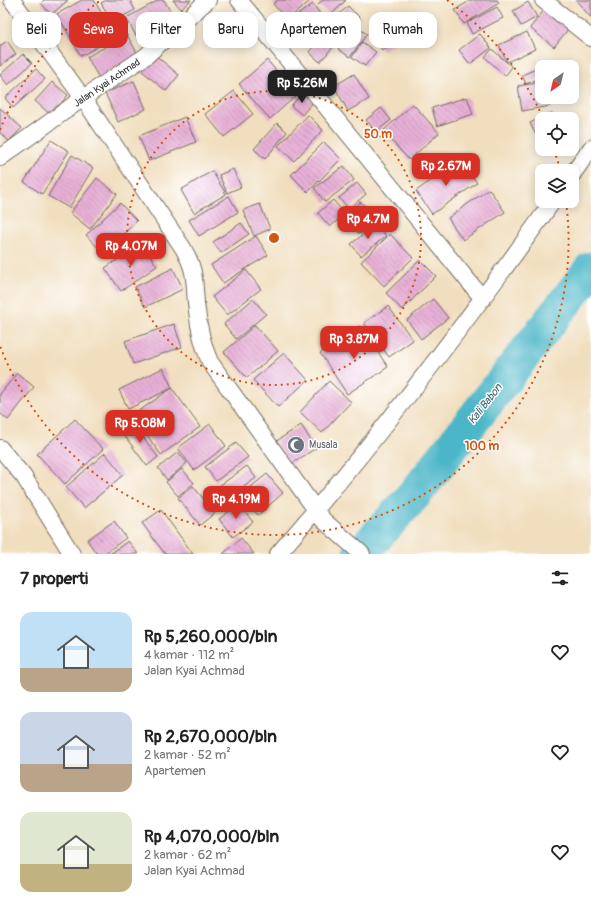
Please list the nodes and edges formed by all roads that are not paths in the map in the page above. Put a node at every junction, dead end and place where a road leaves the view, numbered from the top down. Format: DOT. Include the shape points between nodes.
graph roads {
  1 [pos="12,0"];
  2 [pos="208,0"];
  3 [pos="239,0"];
  4 [pos="543,0"];
  5 [pos="591,38"];
  6 [pos="83,98"];
  7 [pos="591,148"];
  8 [pos="0,158"];
  9 [pos="579,165"];
  10 [pos="548,208"];
  11 [pos="483,299"];
  12 [pos="0,448"];
  13 [pos="319,515"];
  14 [pos="72,554"];
  15 [pos="278,554"];
  16 [pos="362,554"];
  1 -- 6 [label="street"];
  2 -- 6 [label="street, Jalan Kyai Achmad" via="146,56"];
  3 -- 11 [label="street"];
  4 -- 5 [label="street"];
  6 -- 8 [label="street, Jalan Kyai Achmad"];
  6 -- 13 [label="street" via="191,263 195,275 199,325 210,362"];
  7 -- 9 [label="street"];
  10 -- 11 [label="street"];
  11 -- 13 [label="street"];
  12 -- 14 [label="street" via="24,477"];
  13 -- 15 [label="street"];
  13 -- 16 [label="street"];
}
